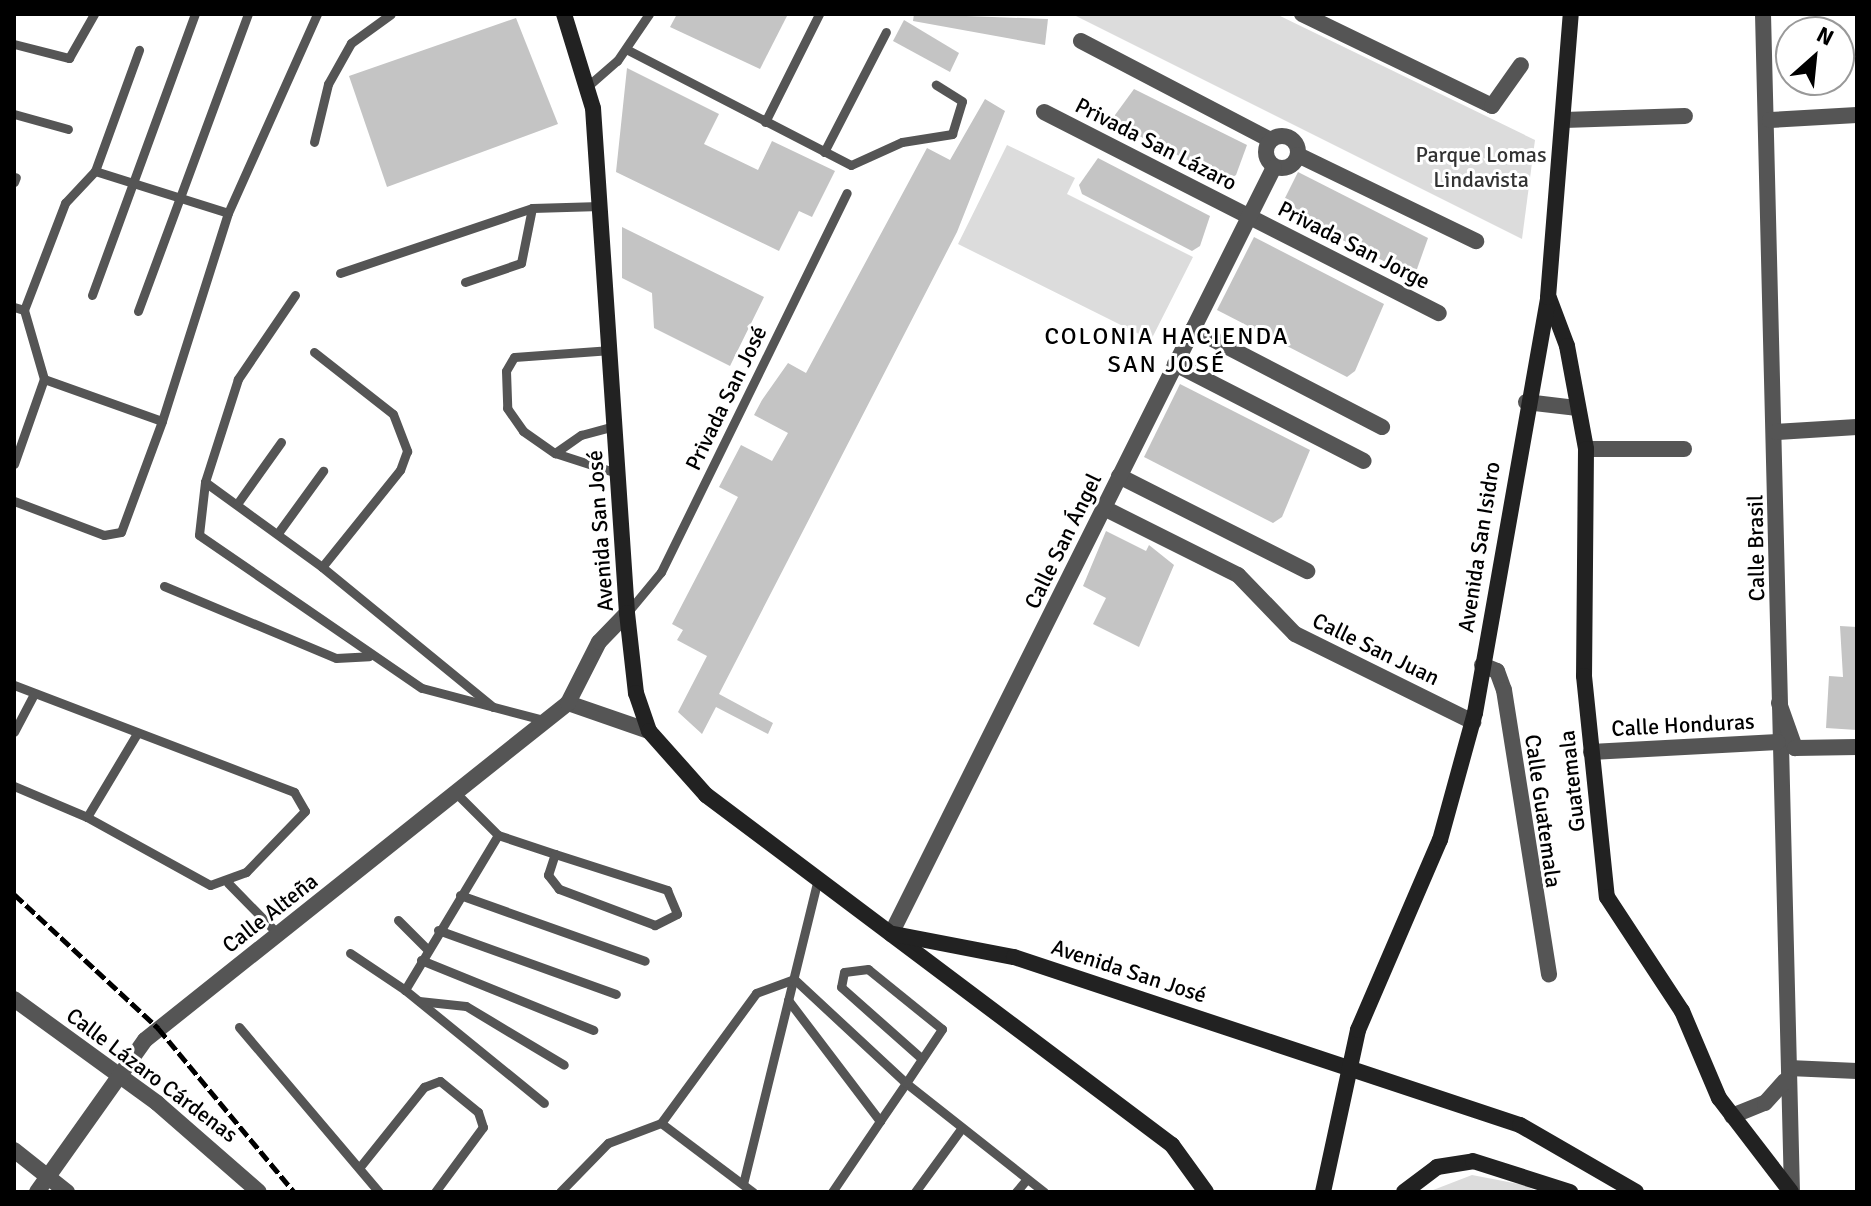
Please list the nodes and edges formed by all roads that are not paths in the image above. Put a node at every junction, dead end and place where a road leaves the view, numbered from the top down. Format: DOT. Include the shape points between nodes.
graph roads {
  1 [pos="94,14"];
  2 [pos="195,14"];
  3 [pos="248,14"];
  4 [pos="317,14"];
  5 [pos="564,14"];
  6 [pos="649,14"];
  7 [pos="819,14"];
  8 [pos="1302,14"];
  9 [pos="1571,14"];
  10 [pos="1763,14"];
  11 [pos="393,15"];
  12 [pos="886,32"];
  13 [pos="1081,41"];
  14 [pos="14,44"];
  15 [pos="626,49"];
  16 [pos="139,50"];
  17 [pos="1521,65"];
  18 [pos="589,85"];
  19 [pos="936,85"];
  20 [pos="1044,112"];
  21 [pos="14,114"];
  22 [pos="1857,115"];
  23 [pos="1685,116"];
  24 [pos="1564,120"];
  25 [pos="1770,120"];
  26 [pos="765,122"];
  27 [pos="68,129"];
  28 [pos="1270,140"];
  29 [pos="314,142"];
  30 [pos="824,152"];
  31 [pos="1298,155"];
  32 [pos="1274,167"];
  33 [pos="95,171"];
  34 [pos="131,182"];
  35 [pos="847,193"];
  36 [pos="179,197"];
  37 [pos="600,206"];
  38 [pos="532,208"];
  39 [pos="228,213"];
  40 [pos="1249,215"];
  41 [pos="1476,241"];
  42 [pos="340,273"];
  43 [pos="465,282"];
  44 [pos="92,295"];
  45 [pos="295,295"];
  46 [pos="1548,297"];
  47 [pos="19,309"];
  48 [pos="138,311"];
  49 [pos="1439,313"];
  50 [pos="1193,329"];
  51 [pos="611,350"];
  52 [pos="314,352"];
  53 [pos="1175,364"];
  54 [pos="44,379"];
  55 [pos="1526,402"];
  56 [pos="1576,408"];
  57 [pos="162,421"];
  58 [pos="615,426"];
  59 [pos="1382,427"];
  60 [pos="1857,427"];
  61 [pos="1776,432"];
  62 [pos="281,442"];
  63 [pos="1586,449"];
  64 [pos="1684,449"];
  65 [pos="555,453"];
  66 [pos="1364,461"];
  67 [pos="14,464"];
  68 [pos="323,471"];
  69 [pos="617,473"];
  70 [pos="1119,476"];
  71 [pos="205,482"];
  72 [pos="14,501"];
  73 [pos="237,504"];
  74 [pos="1104,508"];
  75 [pos="278,533"];
  76 [pos="322,567"];
  77 [pos="1307,571"];
  78 [pos="164,586"];
  79 [pos="627,613"];
  80 [pos="369,656"];
  81 [pos="1482,665"];
  82 [pos="14,685"];
  83 [pos="34,694"];
  84 [pos="1777,702"];
  85 [pos="568,703"];
  86 [pos="496,709"];
  87 [pos="543,720"];
  88 [pos="1473,722"];
  89 [pos="649,731"];
  90 [pos="14,732"];
  91 [pos="136,735"];
  92 [pos="1778,742"];
  93 [pos="1857,747"];
  94 [pos="1591,752"];
  95 [pos="14,786"];
  96 [pos="455,792"];
  97 [pos="87,817"];
  98 [pos="498,835"];
  99 [pos="555,854"];
  100 [pos="818,878"];
  101 [pos="228,883"];
  102 [pos="460,895"];
  103 [pos="398,920"];
  104 [pos="438,930"];
  105 [pos="891,934"];
  106 [pos="279,935"];
  107 [pos="427,949"];
  108 [pos="350,953"];
  109 [pos="421,960"];
  110 [pos="645,961"];
  111 [pos="1549,974"];
  112 [pos="794,979"];
  113 [pos="405,990"];
  114 [pos="616,994"];
  115 [pos="14,999"];
  116 [pos="788,1000"];
  117 [pos="419,1001"];
  118 [pos="239,1027"];
  119 [pos="593,1030"];
  120 [pos="922,1059"];
  121 [pos="564,1065"];
  122 [pos="1349,1066"];
  123 [pos="1857,1071"];
  124 [pos="1787,1075"];
  125 [pos="121,1076"];
  126 [pos="906,1083"];
  127 [pos="544,1103"];
  128 [pos="1732,1116"];
  129 [pos="880,1121"];
  130 [pos="661,1123"];
  131 [pos="961,1129"];
  132 [pos="14,1150"];
  133 [pos="359,1168"];
  134 [pos="48,1178"];
  135 [pos="1027,1179"];
  136 [pos="743,1184"];
  137 [pos="37,1192"];
  138 [pos="67,1192"];
  139 [pos="259,1192"];
  140 [pos="379,1192"];
  141 [pos="435,1192"];
  142 [pos="560,1192"];
  143 [pos="753,1192"];
  144 [pos="832,1192"];
  145 [pos="915,1192"];
  146 [pos="1016,1192"];
  147 [pos="1044,1192"];
  148 [pos="1206,1192"];
  149 [pos="1323,1192"];
  150 [pos="1404,1192"];
  151 [pos="1570,1192"];
  152 [pos="1636,1192"];
  153 [pos="1792,1192"];
  1 -- 14 [label="lane" via="69,58"];
  2 -- 34 [label="lane"];
  3 -- 36 [label="lane"];
  4 -- 39 [label="lane"];
  5 -- 18 [label="main road, Avenida San José"];
  6 -- 15 [label="lane"];
  7 -- 26 [label="lane"];
  8 -- 17 [label="street" via="1492,106"];
  9 -- 24 [label="main road, Avenida San Isidro"];
  10 -- 25 [label="street, Calle Brasil"];
  11 -- 29 [label="lane" via="351,43 328,84"];
  12 -- 30 [label="lane"];
  13 -- 28 [label="street"];
  15 -- 18 [label="lane"];
  15 -- 26 [label="lane"];
  16 -- 33 [label="lane"];
  18 -- 37 [label="main road, Avenida San José"];
  19 -- 30 [label="lane" via="964,110 944,140 902,142 856,165"];
  20 -- 40 [label="street, Privada San Lázaro"];
  21 -- 27 [label="lane"];
  22 -- 25 [label="street"];
  23 -- 24 [label="street"];
  24 -- 46 [label="main road, Avenida San Isidro"];
  25 -- 61 [label="street, Calle Brasil"];
  26 -- 30 [label="lane"];
  28 -- 31 [label="street" via="1289,138"];
  28 -- 32 [label="street" via="1265,154"];
  31 -- 32 [label="street" via="1291,166"];
  31 -- 41 [label="street"];
  32 -- 40 [label="street, Calle San Ángel"];
  33 -- 34 [label="lane"];
  33 -- 47 [label="lane" via="65,203"];
  34 -- 36 [label="lane"];
  34 -- 44 [label="lane"];
  35 -- 79 [label="lane, Privada San José" via="661,572"];
  36 -- 39 [label="lane"];
  36 -- 48 [label="lane"];
  37 -- 38 [label="lane"];
  37 -- 51 [label="main road, Avenida San José"];
  38 -- 42 [label="lane"];
  38 -- 43 [label="lane" via="521,263"];
  39 -- 57 [label="lane"];
  40 -- 49 [label="street, Privada San Jorge"];
  40 -- 50 [label="street, Calle San Ángel"];
  45 -- 71 [label="lane" via="238,379"];
  46 -- 55 [label="main road, Avenida San Isidro"];
  46 -- 56 [label="main road" via="1567,346"];
  47 -- 54 [label="lane"];
  50 -- 53 [label="street, Calle San Ángel"];
  50 -- 59 [label="street"];
  51 -- 58 [label="main road, Avenida San José"];
  51 -- 65 [label="lane" via="522,354 508,363 513,421"];
  52 -- 76 [label="lane" via="393,414 407,451 400,470"];
  53 -- 66 [label="street"];
  53 -- 70 [label="street, Calle San Ángel"];
  54 -- 57 [label="lane"];
  54 -- 67 [label="lane"];
  55 -- 56 [label="street"];
  55 -- 81 [label="main road, Avenida San Isidro"];
  56 -- 63 [label="main road, Guatemala"];
  57 -- 72 [label="lane" via="121,532 104,535"];
  58 -- 65 [label="lane" via="581,435"];
  58 -- 69 [label="main road, Avenida San José"];
  60 -- 61 [label="street"];
  61 -- 84 [label="street, Calle Brasil"];
  62 -- 73 [label="lane"];
  63 -- 64 [label="street"];
  63 -- 94 [label="main road, Guatemala" via="1584,676"];
  65 -- 69 [label="lane"];
  68 -- 75 [label="lane"];
  69 -- 79 [label="main road, Avenida San José"];
  70 -- 74 [label="street, Calle San Ángel"];
  70 -- 77 [label="street"];
  71 -- 73 [label="lane"];
  71 -- 80 [label="lane" via="199,535"];
  73 -- 75 [label="lane"];
  74 -- 88 [label="street, Calle San Juan" via="1238,575 1295,634"];
  74 -- 105 [label="street, Calle San Ángel"];
  75 -- 76 [label="lane"];
  76 -- 86 [label="lane"];
  78 -- 80 [label="lane" via="336,658"];
  79 -- 85 [label="street, Calle Alteña" via="599,642"];
  79 -- 89 [label="main road, Avenida San José"];
  80 -- 86 [label="lane" via="431,693"];
  81 -- 88 [label="main road, Avenida San Isidro"];
  81 -- 111 [label="street, Calle Guatemala" via="1497,671 1504,690"];
  82 -- 83 [label="lane"];
  83 -- 90 [label="lane"];
  83 -- 91 [label="lane"];
  84 -- 92 [label="street, Calle Brasil"];
  84 -- 93 [label="street, Calle Honduras" via="1795,748"];
  85 -- 87 [label="street, Calle Alteña"];
  85 -- 89 [label="street"];
  86 -- 87 [label="lane"];
  87 -- 96 [label="street, Calle Alteña"];
  88 -- 122 [label="main road, Avenida San Isidro" via="1448,820"];
  89 -- 100 [label="main road, Avenida San José" via="680,774"];
  91 -- 97 [label="lane"];
  91 -- 101 [label="lane" via="303,800 300,821"];
  92 -- 94 [label="street, Calle Honduras"];
  92 -- 124 [label="street, Calle Brasil" via="1792,972"];
  94 -- 128 [label="main road, Guatemala" via="1607,897 1682,1011"];
  95 -- 97 [label="lane"];
  96 -- 98 [label="lane"];
  96 -- 106 [label="street, Calle Alteña"];
  97 -- 101 [label="lane" via="187,878"];
  98 -- 99 [label="lane"];
  98 -- 102 [label="lane"];
  99 -- 99 [label="lane" via="548,875 559,889 655,925 677,914 667,890"];
  100 -- 105 [label="main road, Avenida San José"];
  100 -- 112 [label="lane"];
  101 -- 106 [label="lane"];
  102 -- 104 [label="lane"];
  102 -- 110 [label="lane"];
  103 -- 107 [label="lane"];
  104 -- 107 [label="lane"];
  104 -- 114 [label="lane"];
  105 -- 122 [label="main road, Avenida San José" via="1014,957"];
  105 -- 148 [label="main road, Avenida San José" via="1141,1119 1172,1145"];
  106 -- 125 [label="street, Calle Alteña" via="151,1034"];
  107 -- 109 [label="lane"];
  108 -- 113 [label="lane"];
  109 -- 113 [label="lane"];
  109 -- 119 [label="lane"];
  112 -- 116 [label="lane"];
  112 -- 126 [label="lane"];
  112 -- 130 [label="lane" via="756,993"];
  113 -- 117 [label="lane"];
  115 -- 125 [label="street, Calle Lázaro Cárdenas"];
  116 -- 129 [label="lane"];
  116 -- 136 [label="lane"];
  117 -- 121 [label="lane" via="466,1006"];
  117 -- 127 [label="lane"];
  118 -- 133 [label="lane"];
  120 -- 120 [label="lane" via="942,1029 868,969 844,972 841,987"];
  120 -- 126 [label="lane"];
  122 -- 149 [label="main road, Avenida San Isidro"];
  122 -- 152 [label="main road, Avenida San José" via="1548,1135"];
  123 -- 124 [label="street"];
  124 -- 128 [label="street" via="1765,1103"];
  124 -- 153 [label="street, Calle Brasil"];
  125 -- 134 [label="street, Calle Alteña"];
  125 -- 139 [label="street, Calle Lázaro Cárdenas"];
  126 -- 129 [label="lane"];
  126 -- 131 [label="lane"];
  128 -- 153 [label="main road, Guatemala"];
  129 -- 144 [label="lane"];
  130 -- 136 [label="lane"];
  130 -- 142 [label="lane" via="608,1143"];
  131 -- 135 [label="lane"];
  131 -- 145 [label="lane"];
  132 -- 134 [label="street"];
  133 -- 140 [label="lane"];
  133 -- 141 [label="lane" via="424,1087 440,1081 478,1112 483,1127"];
  134 -- 137 [label="street, Calle Alteña"];
  134 -- 138 [label="street"];
  135 -- 146 [label="lane"];
  135 -- 147 [label="lane"];
  136 -- 143 [label="lane"];
  150 -- 151 [label="main road" via="1437,1167 1473,1161"];
}
